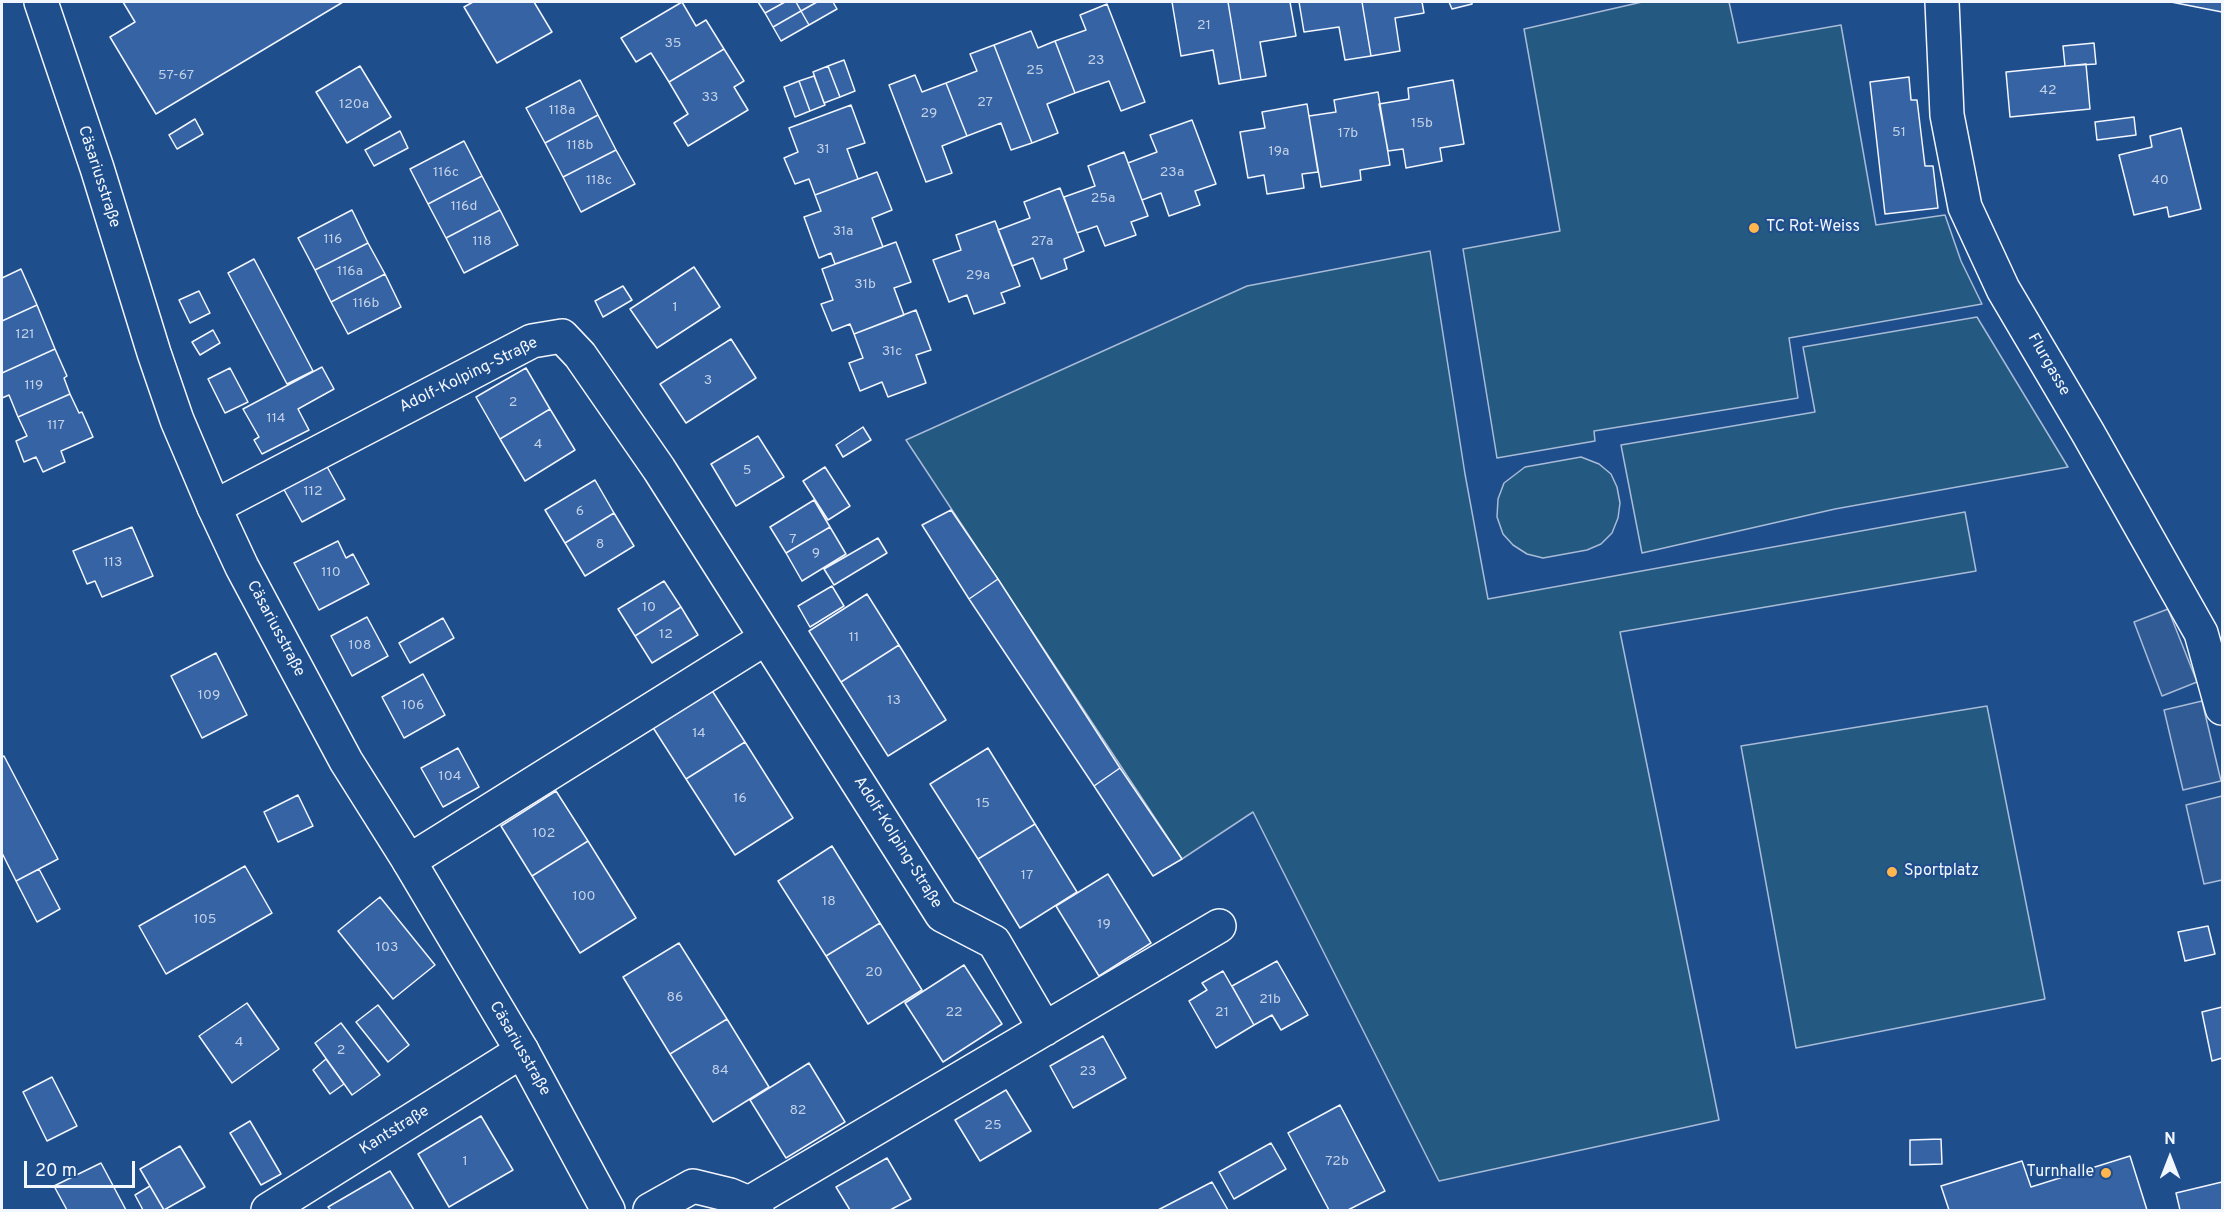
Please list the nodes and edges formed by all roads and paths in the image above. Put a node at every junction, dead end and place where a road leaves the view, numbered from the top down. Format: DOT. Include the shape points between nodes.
graph roads {
  1 [pos="40,2"];
  2 [pos="1942,2"];
  3 [pos="214,507"];
  4 [pos="766,638"];
  5 [pos="2223,708"];
  6 [pos="409,861"];
  7 [pos="1219,927"];
  8 [pos="1045,1029"];
  9 [pos="522,1051"];
  10 [pos="752,1208"];
  11 [pos="268,1210"];
  12 [pos="608,1210"];
  13 [pos="650,1210"];
  1 -- 3 [label="street, Cäsariusstraße" via="177,420"];
  2 -- 5 [label="street, Flurgasse" via="1947,115 1965,207 2003,289 2201,633"];
  3 -- 4 [label="street, Adolf-Kolping-Straße" via="532,341 562,336 580,355 659,469"];
  3 -- 6 [label="street, Cäsariusstraße" via="341,751"];
  4 -- 6 [label="street"];
  4 -- 8 [label="street, Adolf-Kolping-Straße" via="942,915 994,942"];
  6 -- 9 [label="street, Cäsariusstraße"];
  7 -- 8 [label="street"];
  8 -- 10 [label="street"];
  9 -- 11 [label="street, Kantstraße"];
  9 -- 12 [label="street, Cäsariusstraße"];
  10 -- 13 [label="street" via="730,1195 693,1186"];
}
